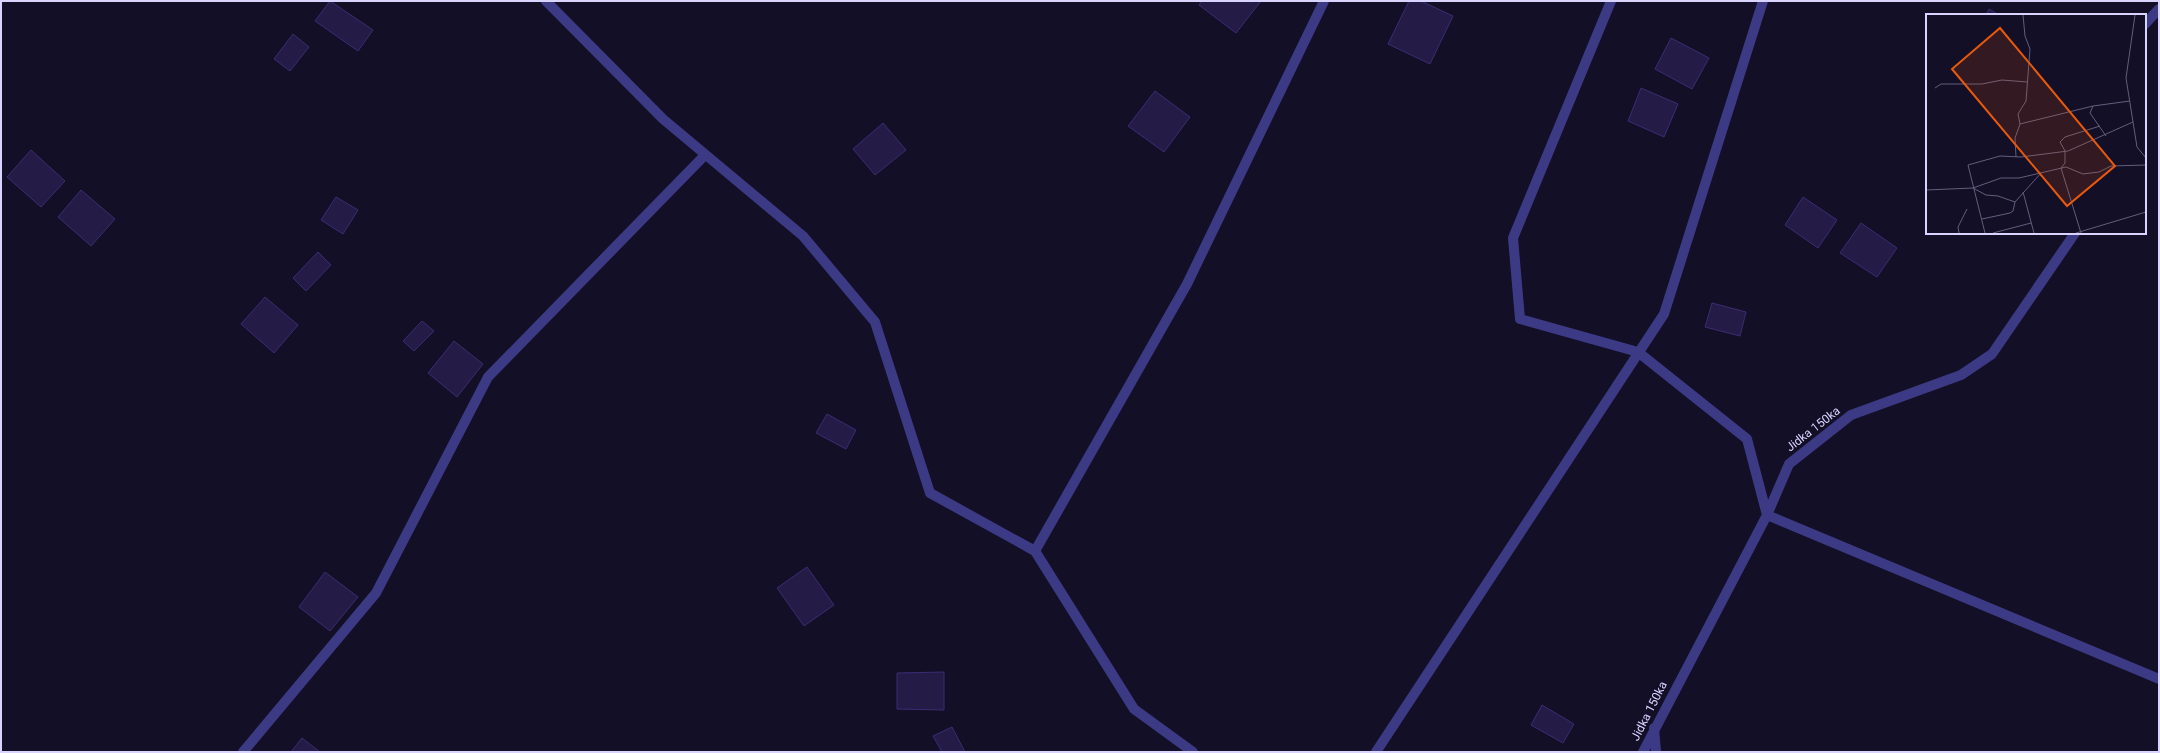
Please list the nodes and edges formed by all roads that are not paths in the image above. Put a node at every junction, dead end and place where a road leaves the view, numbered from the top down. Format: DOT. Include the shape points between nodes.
graph roads {
  1 [pos="546,1"];
  2 [pos="1324,1"];
  3 [pos="1611,1"];
  4 [pos="1764,1"];
  5 [pos="2159,9"];
  6 [pos="2146,23"];
  7 [pos="705,155"];
  8 [pos="2074,234"];
  9 [pos="1638,352"];
  10 [pos="1767,515"];
  11 [pos="1035,551"];
  12 [pos="2159,679"];
  13 [pos="1654,728"];
  14 [pos="243,752"];
  15 [pos="1193,752"];
  16 [pos="1376,752"];
  17 [pos="1643,752"];
  18 [pos="1656,752"];
  1 -- 7 [label="street" via="663,119"];
  2 -- 11 [label="street" via="1187,284"];
  3 -- 9 [label="street" via="1513,238 1520,319"];
  4 -- 9 [label="street" via="1664,314"];
  5 -- 6 [label="street"];
  7 -- 11 [label="street" via="803,236 875,322 930,493"];
  7 -- 14 [label="street" via="488,377 376,594"];
  8 -- 10 [label="street, Jidka 150ka" via="1992,354 1961,375 1851,415 1789,464"];
  9 -- 10 [label="street" via="1747,439"];
  9 -- 16 [label="street"];
  10 -- 12 [label="street"];
  10 -- 13 [label="street, Jidka 150ka"];
  11 -- 15 [label="street" via="1134,709"];
  13 -- 17 [label="street, Jidka 150ka"];
  13 -- 18 [label="street"];
}
